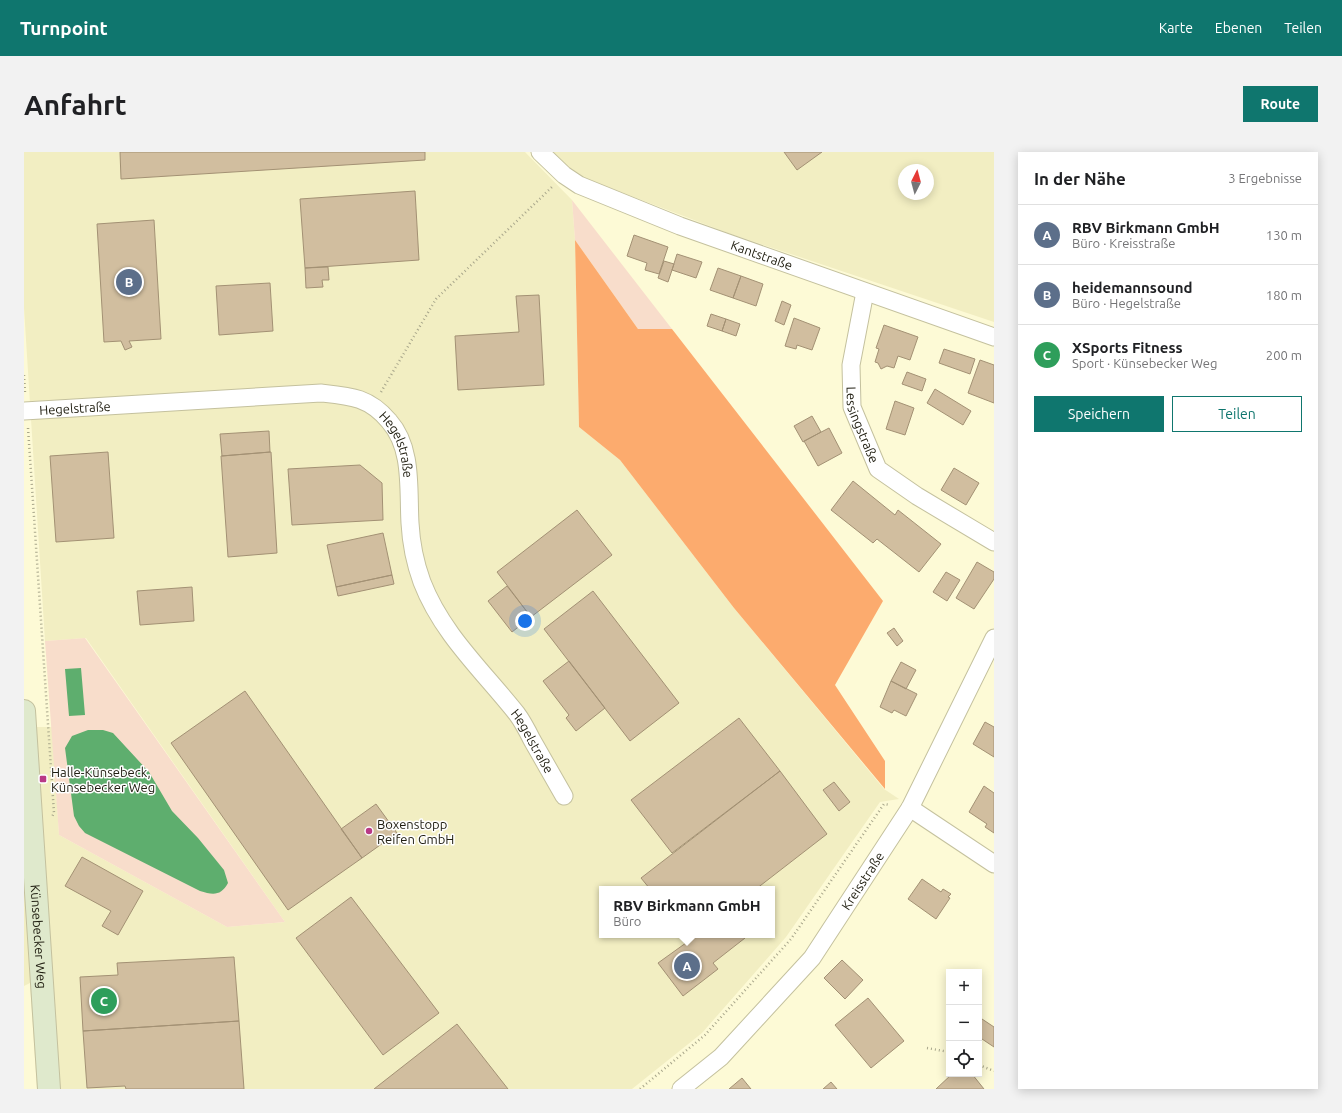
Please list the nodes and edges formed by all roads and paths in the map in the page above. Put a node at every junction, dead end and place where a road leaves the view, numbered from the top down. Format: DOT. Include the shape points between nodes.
graph roads {
  1 [pos="540,152"];
  2 [pos="564,175"];
  3 [pos="865,292"];
  4 [pos="994,337"];
  5 [pos="372,406"];
  6 [pos="24,411"];
  7 [pos="994,542"];
  8 [pos="994,638"];
  9 [pos="24,711"];
  10 [pos="564,796"];
  11 [pos="910,808"];
  12 [pos="994,864"];
  13 [pos="927,1048"];
  14 [pos="946,1051"];
  15 [pos="982,1066"];
  16 [pos="994,1071"];
  17 [pos="49,1089"];
  18 [pos="640,1089"];
  19 [pos="681,1089"];
  1 -- 2 [label="street, Kantstraße"];
  2 -- 3 [label="street, Kantstraße" via="579,184 680,226"];
  2 -- 5 [label="path" via="436,299"];
  3 -- 4 [label="street, Kantstraße"];
  3 -- 7 [label="street, Lessingstraße" via="851,365 852,407 878,469 917,496"];
  5 -- 6 [label="street, Hegelstraße" via="354,396 322,393"];
  5 -- 10 [label="street, Hegelstraße" via="390,421 401,440 407,458 410,524 415,556 433,606 458,644 518,716"];
  8 -- 11 [label="street, Kreisstraße"];
  9 -- 17 [label="street, Künsebecker Weg"];
  11 -- 12 [label="street"];
  11 -- 18 [label="path" via="884,804 791,939 705,1036"];
  11 -- 19 [label="street, Kreisstraße" via="812,958 721,1057"];
  13 -- 14 [label="path"];
  15 -- 16 [label="path"];
}
